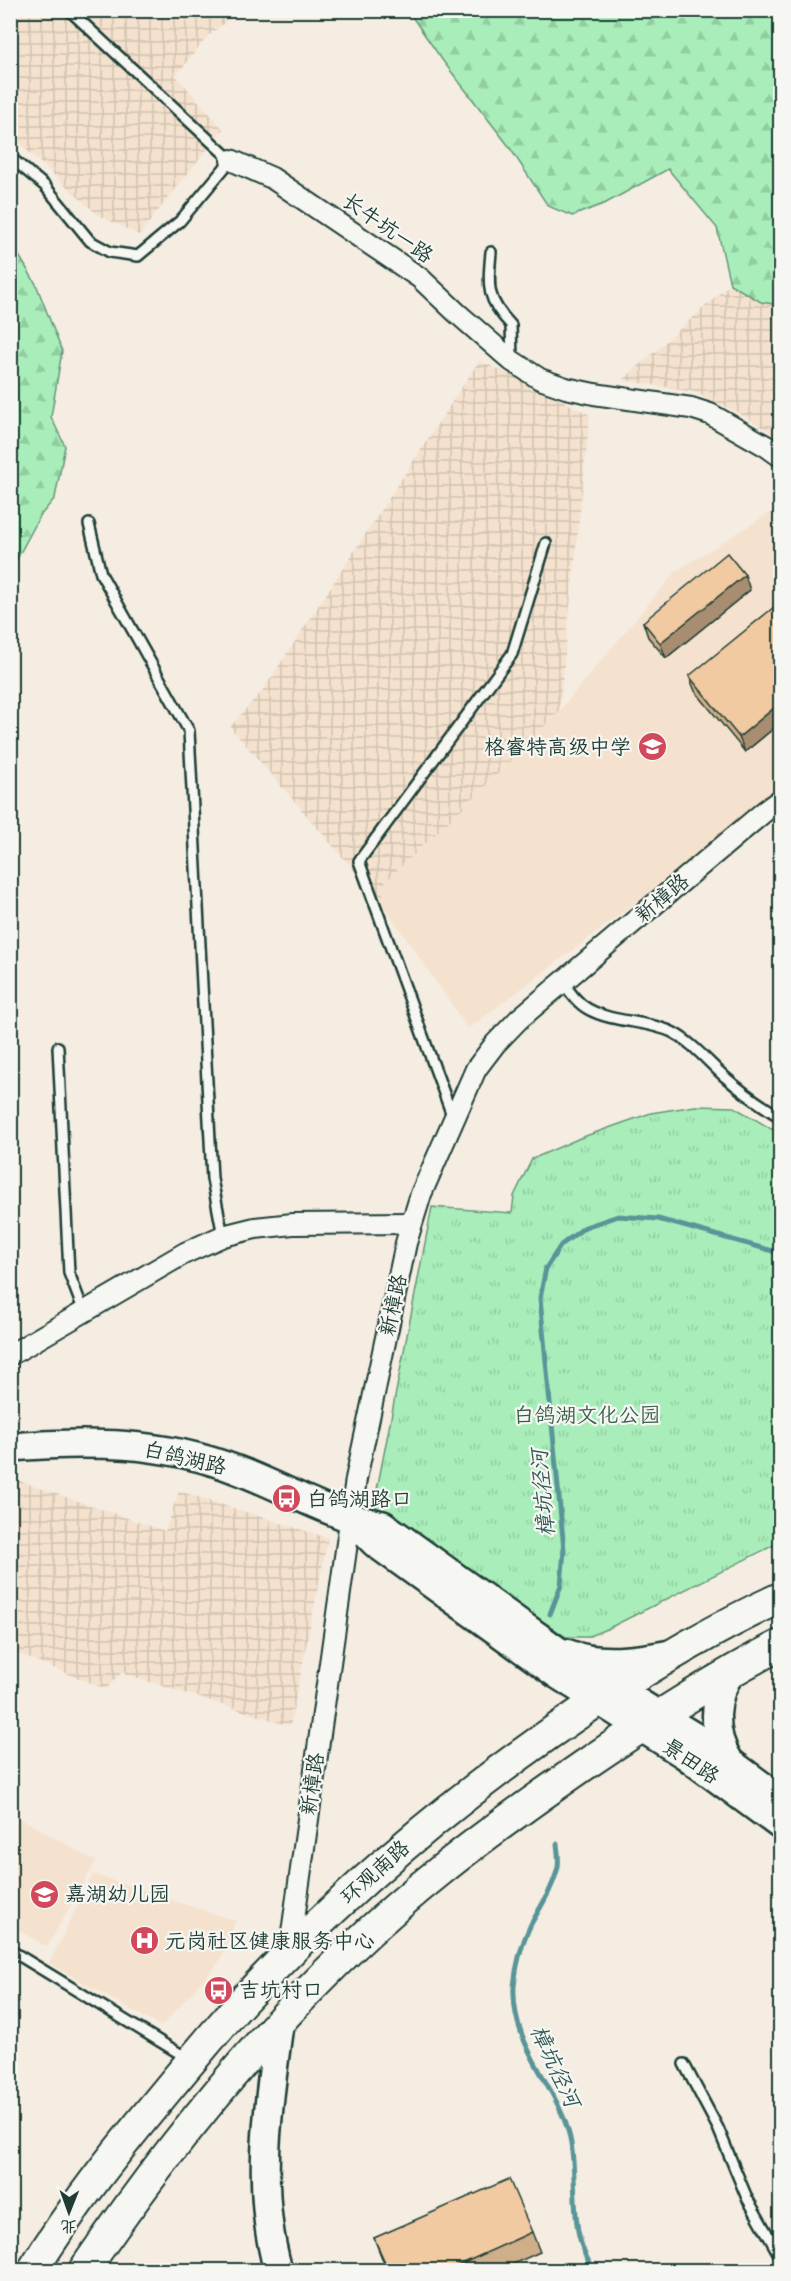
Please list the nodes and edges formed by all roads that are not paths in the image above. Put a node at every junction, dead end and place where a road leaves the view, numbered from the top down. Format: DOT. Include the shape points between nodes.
graph roads {
  1 [pos="69,10"];
  2 [pos="10,157"];
  3 [pos="231,160"];
  4 [pos="491,252"];
  5 [pos="512,361"];
  6 [pos="780,456"];
  7 [pos="89,524"];
  8 [pos="546,543"];
  9 [pos="780,800"];
  10 [pos="563,982"];
  11 [pos="58,1047"];
  12 [pos="780,1117"];
  13 [pos="454,1120"];
  14 [pos="411,1223"];
  15 [pos="223,1236"];
  16 [pos="84,1312"];
  17 [pos="10,1355"];
  18 [pos="10,1447"];
  19 [pos="350,1518"];
  20 [pos="780,1598"];
  21 [pos="780,1645"];
  22 [pos="554,1648"];
  23 [pos="675,1653"];
  24 [pos="733,1670"];
  25 [pos="608,1695"];
  26 [pos="650,1721"];
  27 [pos="731,1763"];
  28 [pos="780,1799"];
  29 [pos="780,1825"];
  30 [pos="10,1950"];
  31 [pos="289,1954"];
  32 [pos="279,2025"];
  33 [pos="192,2061"];
  34 [pos="684,2064"];
  35 [pos="780,2256"];
  36 [pos="33,2271"];
  37 [pos="84,2271"];
  38 [pos="278,2271"];
  1 -- 3 [label="lane"];
  2 -- 3 [label="lane" via="45,186 90,241 110,252 138,256 180,221"];
  3 -- 5 [label="street, 长牛坑一路" via="272,178 420,278"];
  4 -- 5 [label="lane" via="491,298 511,325"];
  5 -- 6 [label="street, 长牛坑一路" via="540,379 566,388 710,414"];
  7 -- 15 [label="lane" via="101,574 189,731 212,1179"];
  8 -- 13 [label="lane" via="513,654 359,861"];
  9 -- 10 [label="street, 新樟路"];
  10 -- 12 [label="lane" via="588,1009 674,1033"];
  10 -- 13 [label="street, 新樟路" via="495,1044 476,1069"];
  11 -- 16 [label="lane" via="69,1273"];
  13 -- 14 [label="street, 新樟路"];
  14 -- 15 [label="street" via="293,1224"];
  14 -- 19 [label="street, 新樟路"];
  15 -- 16 [label="street" via="185,1253"];
  16 -- 17 [label="street"];
  18 -- 19 [label="street, 白鸽湖路" via="113,1443 153,1448 236,1470"];
  19 -- 22 [label="street, 白鸽湖路" via="383,1525"];
  19 -- 25 [label="street, 白鸽湖路" via="384,1550 558,1675"];
  19 -- 31 [label="street, 新樟路"];
  20 -- 23 [label="main road, 环观南路"];
  21 -- 24 [label="main road, 环观南路"];
  22 -- 23 [label="street" via="572,1655 606,1659"];
  22 -- 25 [label="street, 白鸽湖路"];
  23 -- 25 [label="main road, 环观南路"];
  24 -- 26 [label="main road, 环观南路"];
  24 -- 27 [label="street" via="717,1703 718,1732"];
  25 -- 26 [label="street, 景田路"];
  25 -- 31 [label="main road, 环观南路" via="421,1830"];
  26 -- 27 [label="street, 景田路" via="700,1740"];
  26 -- 29 [label="street, 景田路" via="685,1755"];
  26 -- 32 [label="main road, 环观南路" via="440,1871 352,1948"];
  27 -- 28 [label="street, 景田路"];
  30 -- 33 [label="lane"];
  31 -- 33 [label="main road, 环观南路"];
  32 -- 37 [label="main road, 环观南路" via="162,2161"];
  32 -- 38 [label="street" via="263,2171 267,2226"];
  33 -- 36 [label="main road, 环观南路" via="80,2200"];
  34 -- 35 [label="lane" via="718,2128 747,2198"];
}
